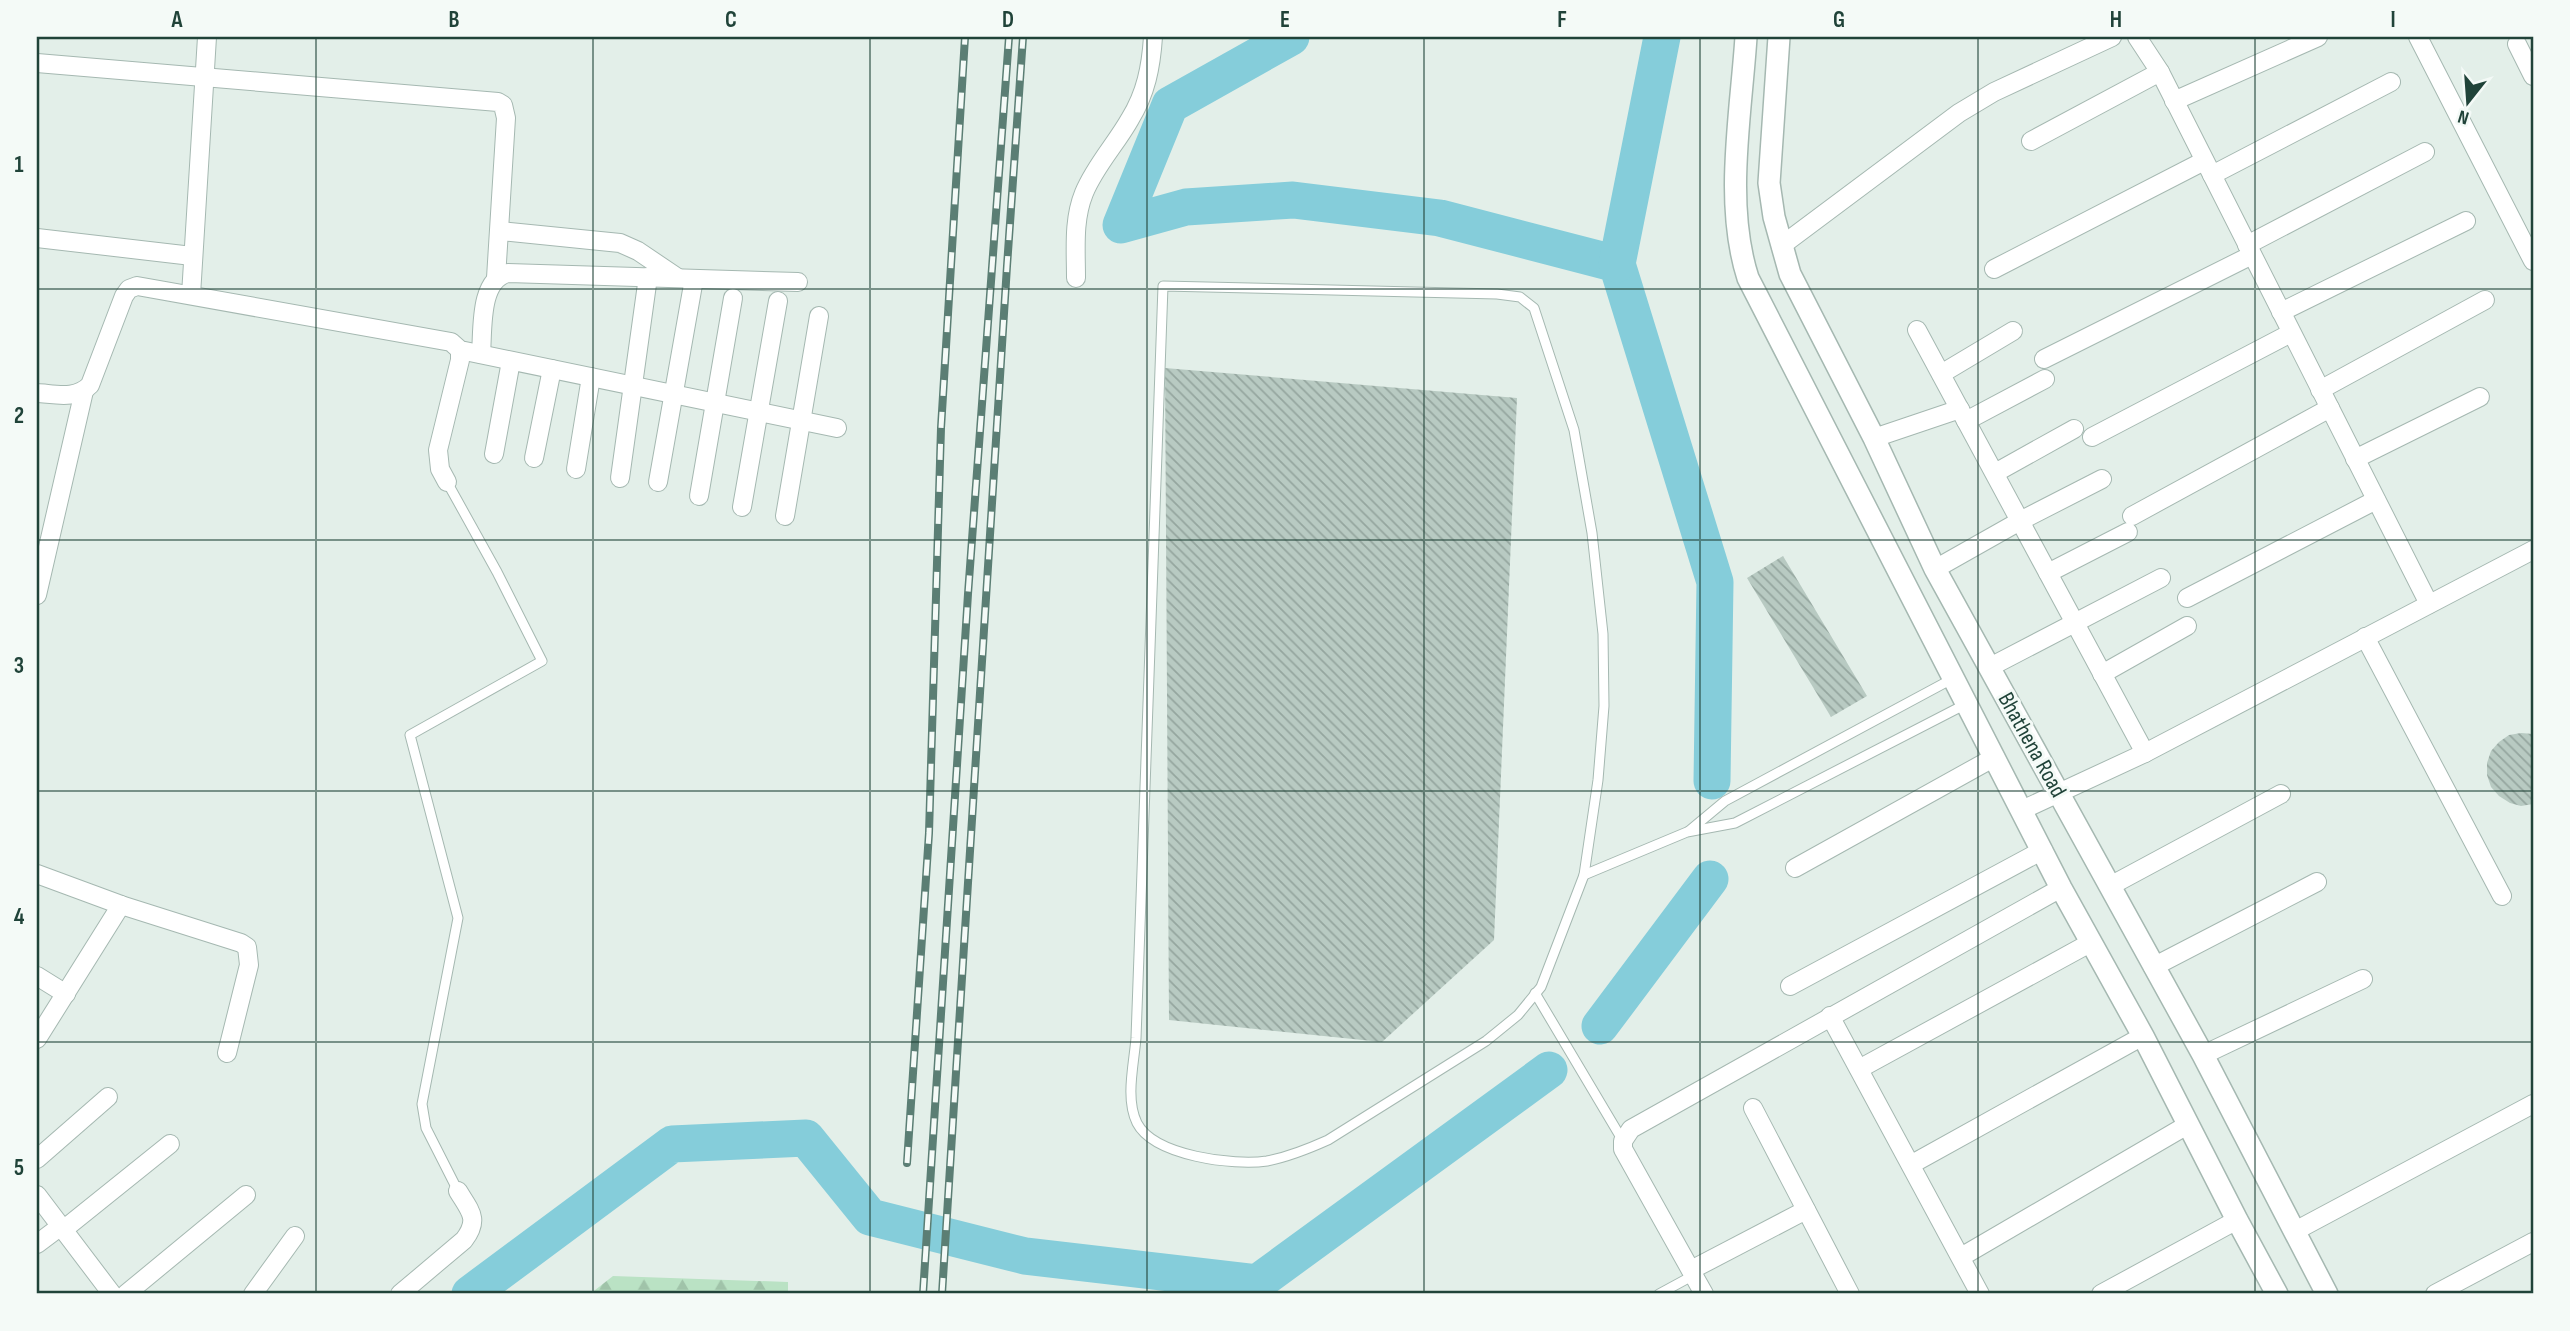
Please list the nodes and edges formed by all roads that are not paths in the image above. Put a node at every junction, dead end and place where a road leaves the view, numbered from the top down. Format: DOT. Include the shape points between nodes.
graph roads {
  1 [pos="207,37"];
  2 [pos="1153,37"];
  3 [pos="1746,37"];
  4 [pos="1779,37"];
  5 [pos="2112,37"];
  6 [pos="2137,37"];
  7 [pos="2318,37"];
  8 [pos="2418,37"];
  9 [pos="2517,44"];
  10 [pos="37,63"];
  11 [pos="2160,72"];
  12 [pos="206,76"];
  13 [pos="2533,76"];
  14 [pos="2391,82"];
  15 [pos="2174,101"];
  16 [pos="2031,141"];
  17 [pos="2425,152"];
  18 [pos="2208,168"];
  19 [pos="2466,221"];
  20 [pos="500,231"];
  21 [pos="37,238"];
  22 [pos="1781,246"];
  23 [pos="2250,250"];
  24 [pos="192,256"];
  25 [pos="2533,261"];
  26 [pos="1994,269"];
  27 [pos="648,277"];
  28 [pos="496,278"];
  29 [pos="686,278"];
  30 [pos="1076,278"];
  31 [pos="798,282"];
  32 [pos="191,295"];
  33 [pos="733,298"];
  34 [pos="778,300"];
  35 [pos="2485,300"];
  36 [pos="2281,312"];
  37 [pos="819,316"];
  38 [pos="1917,330"];
  39 [pos="2013,331"];
  40 [pos="2291,333"];
  41 [pos="460,350"];
  42 [pos="481,354"];
  43 [pos="2044,359"];
  44 [pos="511,361"];
  45 [pos="552,369"];
  46 [pos="1941,374"];
  47 [pos="591,377"];
  48 [pos="2045,379"];
  49 [pos="632,386"];
  50 [pos="2320,390"];
  51 [pos="84,391"];
  52 [pos="37,393"];
  53 [pos="674,394"];
  54 [pos="2480,397"];
  55 [pos="715,403"];
  56 [pos="2330,408"];
  57 [pos="759,412"];
  58 [pos="1963,415"];
  59 [pos="801,421"];
  60 [pos="837,428"];
  61 [pos="2074,429"];
  62 [pos="2092,437"];
  63 [pos="1874,438"];
  64 [pos="494,454"];
  65 [pos="534,458"];
  66 [pos="2355,458"];
  67 [pos="576,470"];
  68 [pos="1994,473"];
  69 [pos="620,478"];
  70 [pos="2102,479"];
  71 [pos="447,482"];
  72 [pos="658,482"];
  73 [pos="699,496"];
  74 [pos="2376,500"];
  75 [pos="742,507"];
  76 [pos="785,516"];
  77 [pos="2020,521"];
  78 [pos="2533,550"];
  79 [pos="1935,569"];
  80 [pos="2048,573"];
  81 [pos="2161,578"];
  82 [pos="37,595"];
  83 [pos="2187,598"];
  84 [pos="2429,604"];
  85 [pos="2075,624"];
  86 [pos="2187,626"];
  87 [pos="2365,637"];
  88 [pos="1990,667"];
  89 [pos="2102,674"];
  90 [pos="1954,678"];
  91 [pos="1967,703"];
  92 [pos="2145,753"];
  93 [pos="1995,757"];
  94 [pos="2059,793"];
  95 [pos="2281,794"];
  96 [pos="2022,810"];
  97 [pos="1688,832"];
  98 [pos="2043,850"];
  99 [pos="1796,868"];
  100 [pos="37,874"];
  101 [pos="1584,875"];
  102 [pos="2317,883"];
  103 [pos="2110,886"];
  104 [pos="2061,888"];
  105 [pos="2502,896"];
  106 [pos="121,905"];
  107 [pos="2090,943"];
  108 [pos="2153,967"];
  109 [pos="37,976"];
  110 [pos="2363,979"];
  111 [pos="1790,986"];
  112 [pos="1535,993"];
  113 [pos="66,994"];
  114 [pos="1830,1016"];
  115 [pos="2143,1036"];
  116 [pos="37,1039"];
  117 [pos="227,1053"];
  118 [pos="2203,1055"];
  119 [pos="1859,1069"];
  120 [pos="108,1097"];
  121 [pos="2533,1104"];
  122 [pos="1753,1108"];
  123 [pos="2189,1124"];
  124 [pos="1623,1142"];
  125 [pos="170,1144"];
  126 [pos="37,1159"];
  127 [pos="1912,1164"];
  128 [pos="458,1191"];
  129 [pos="37,1195"];
  130 [pos="246,1195"];
  131 [pos="1806,1210"];
  132 [pos="2237,1220"];
  133 [pos="62,1228"];
  134 [pos="2295,1231"];
  135 [pos="295,1236"];
  136 [pos="2533,1242"];
  137 [pos="37,1244"];
  138 [pos="1961,1257"];
  139 [pos="1692,1272"];
  140 [pos="112,1294"];
  141 [pos="126,1294"];
  142 [pos="253,1294"];
  143 [pos="400,1294"];
  144 [pos="1659,1294"];
  145 [pos="1704,1294"];
  146 [pos="1850,1294"];
  147 [pos="1980,1294"];
  148 [pos="2101,1294"];
  149 [pos="2277,1294"];
  150 [pos="2328,1294"];
  151 [pos="2435,1294"];
  1 -- 12 [label="street"];
  2 -- 30 [label="street" via="1151,64 1140,99 1080,206"];
  3 -- 90 [label="street, Bhathena Road" via="1736,183 1740,252 1748,278"];
  4 -- 22 [label="street, Bhathena Road" via="1769,183"];
  5 -- 22 [label="street" via="1959,113"];
  6 -- 11 [label="street"];
  7 -- 15 [label="street"];
  8 -- 25 [label="street"];
  9 -- 13 [label="street"];
  10 -- 12 [label="street"];
  11 -- 15 [label="street"];
  11 -- 16 [label="street"];
  12 -- 20 [label="street" via="498,102 506,118"];
  12 -- 24 [label="street"];
  14 -- 18 [label="street"];
  15 -- 18 [label="street"];
  17 -- 23 [label="street"];
  18 -- 23 [label="street"];
  18 -- 26 [label="street"];
  19 -- 36 [label="street"];
  20 -- 28 [label="street"];
  20 -- 29 [label="street" via="620,243"];
  21 -- 24 [label="street"];
  22 -- 63 [label="street, Bhathena Road" via="1790,274"];
  23 -- 36 [label="street"];
  23 -- 43 [label="street"];
  24 -- 32 [label="street"];
  27 -- 28 [label="street" via="508,273"];
  27 -- 29 [label="street"];
  27 -- 49 [label="street"];
  28 -- 42 [label="street" via="487,291"];
  29 -- 31 [label="street"];
  29 -- 53 [label="street"];
  32 -- 41 [label="street" via="451,342"];
  32 -- 51 [label="street" via="144,286 129,289 95,376"];
  33 -- 55 [label="street"];
  34 -- 57 [label="street"];
  35 -- 50 [label="street"];
  36 -- 40 [label="street"];
  37 -- 59 [label="street"];
  38 -- 46 [label="street"];
  39 -- 46 [label="street"];
  40 -- 50 [label="street"];
  40 -- 62 [label="street"];
  41 -- 42 [label="street"];
  41 -- 71 [label="street" via="438,450"];
  42 -- 44 [label="street"];
  44 -- 45 [label="street"];
  44 -- 64 [label="street"];
  45 -- 47 [label="street"];
  45 -- 65 [label="street"];
  46 -- 58 [label="street"];
  47 -- 49 [label="street"];
  47 -- 67 [label="street"];
  48 -- 58 [label="street"];
  49 -- 53 [label="street"];
  49 -- 69 [label="street"];
  50 -- 56 [label="street"];
  51 -- 52 [label="street"];
  51 -- 82 [label="street"];
  53 -- 55 [label="street"];
  53 -- 72 [label="street"];
  54 -- 66 [label="street"];
  55 -- 57 [label="street"];
  55 -- 73 [label="street"];
  56 -- 66 [label="street"];
  56 -- 80 [label="street"];
  57 -- 59 [label="street"];
  57 -- 75 [label="street"];
  58 -- 63 [label="street"];
  58 -- 68 [label="street"];
  59 -- 60 [label="street"];
  59 -- 76 [label="street"];
  61 -- 68 [label="street"];
  63 -- 79 [label="street, Bhathena Road"];
  66 -- 74 [label="street"];
  68 -- 77 [label="street"];
  70 -- 77 [label="street"];
  71 -- 128 [label="lane" via="542,662 410,735 458,918 422,1104 426,1128"];
  74 -- 83 [label="street"];
  74 -- 84 [label="street"];
  77 -- 79 [label="street"];
  77 -- 80 [label="street"];
  78 -- 84 [label="street"];
  79 -- 88 [label="street, Bhathena Road"];
  80 -- 85 [label="street"];
  81 -- 85 [label="street"];
  84 -- 87 [label="street"];
  85 -- 88 [label="street"];
  85 -- 89 [label="street"];
  86 -- 89 [label="street"];
  87 -- 92 [label="street"];
  87 -- 105 [label="street"];
  88 -- 94 [label="street, Bhathena Road"];
  89 -- 92 [label="street"];
  90 -- 91 [label="street, Bhathena Road"];
  90 -- 97 [label="lane" via="1726,801"];
  91 -- 93 [label="street, Bhathena Road"];
  91 -- 97 [label="lane" via="1735,823"];
  92 -- 94 [label="street"];
  93 -- 96 [label="street, Bhathena Road"];
  93 -- 99 [label="street"];
  94 -- 96 [label="street"];
  94 -- 103 [label="street, Bhathena Road"];
  95 -- 103 [label="street"];
  96 -- 98 [label="street, Bhathena Road"];
  97 -- 101 [label="lane"];
  98 -- 104 [label="street, Bhathena Road"];
  98 -- 111 [label="street"];
  100 -- 106 [label="street"];
  101 -- 112 [label="lane" via="1555,955"];
  101 -- 112 [label="lane" via="1604,706 1603,634 1574,430 1534,308 1520,297 1497,294 1163,286 1132,1094 1138,1126 1175,1150 1234,1163 1302,1152 1486,1041"];
  102 -- 108 [label="street"];
  103 -- 108 [label="street, Bhathena Road"];
  104 -- 107 [label="street, Bhathena Road"];
  104 -- 114 [label="street"];
  106 -- 113 [label="street"];
  106 -- 117 [label="street" via="247,947 249,965"];
  107 -- 115 [label="street, Bhathena Road"];
  107 -- 119 [label="street"];
  108 -- 118 [label="street, Bhathena Road"];
  109 -- 113 [label="street"];
  110 -- 118 [label="street"];
  112 -- 124 [label="lane"];
  113 -- 116 [label="street"];
  114 -- 119 [label="street"];
  114 -- 124 [label="street" via="1631,1129"];
  115 -- 123 [label="street, Bhathena Road"];
  115 -- 127 [label="street"];
  118 -- 134 [label="street, Bhathena Road"];
  119 -- 127 [label="street"];
  120 -- 126 [label="street"];
  121 -- 134 [label="street"];
  122 -- 131 [label="street"];
  123 -- 132 [label="street, Bhathena Road"];
  123 -- 138 [label="street"];
  124 -- 139 [label="street" via="1622,1149"];
  125 -- 133 [label="street"];
  127 -- 138 [label="street"];
  128 -- 143 [label="street" via="473,1217 470,1232"];
  129 -- 133 [label="street"];
  130 -- 141 [label="street"];
  131 -- 139 [label="street"];
  131 -- 146 [label="street"];
  132 -- 148 [label="street"];
  132 -- 149 [label="street, Bhathena Road"];
  133 -- 137 [label="street"];
  133 -- 140 [label="street"];
  134 -- 150 [label="street, Bhathena Road"];
  135 -- 142 [label="street"];
  136 -- 151 [label="street"];
  138 -- 147 [label="street"];
  139 -- 144 [label="lane"];
  139 -- 145 [label="street"];
}
